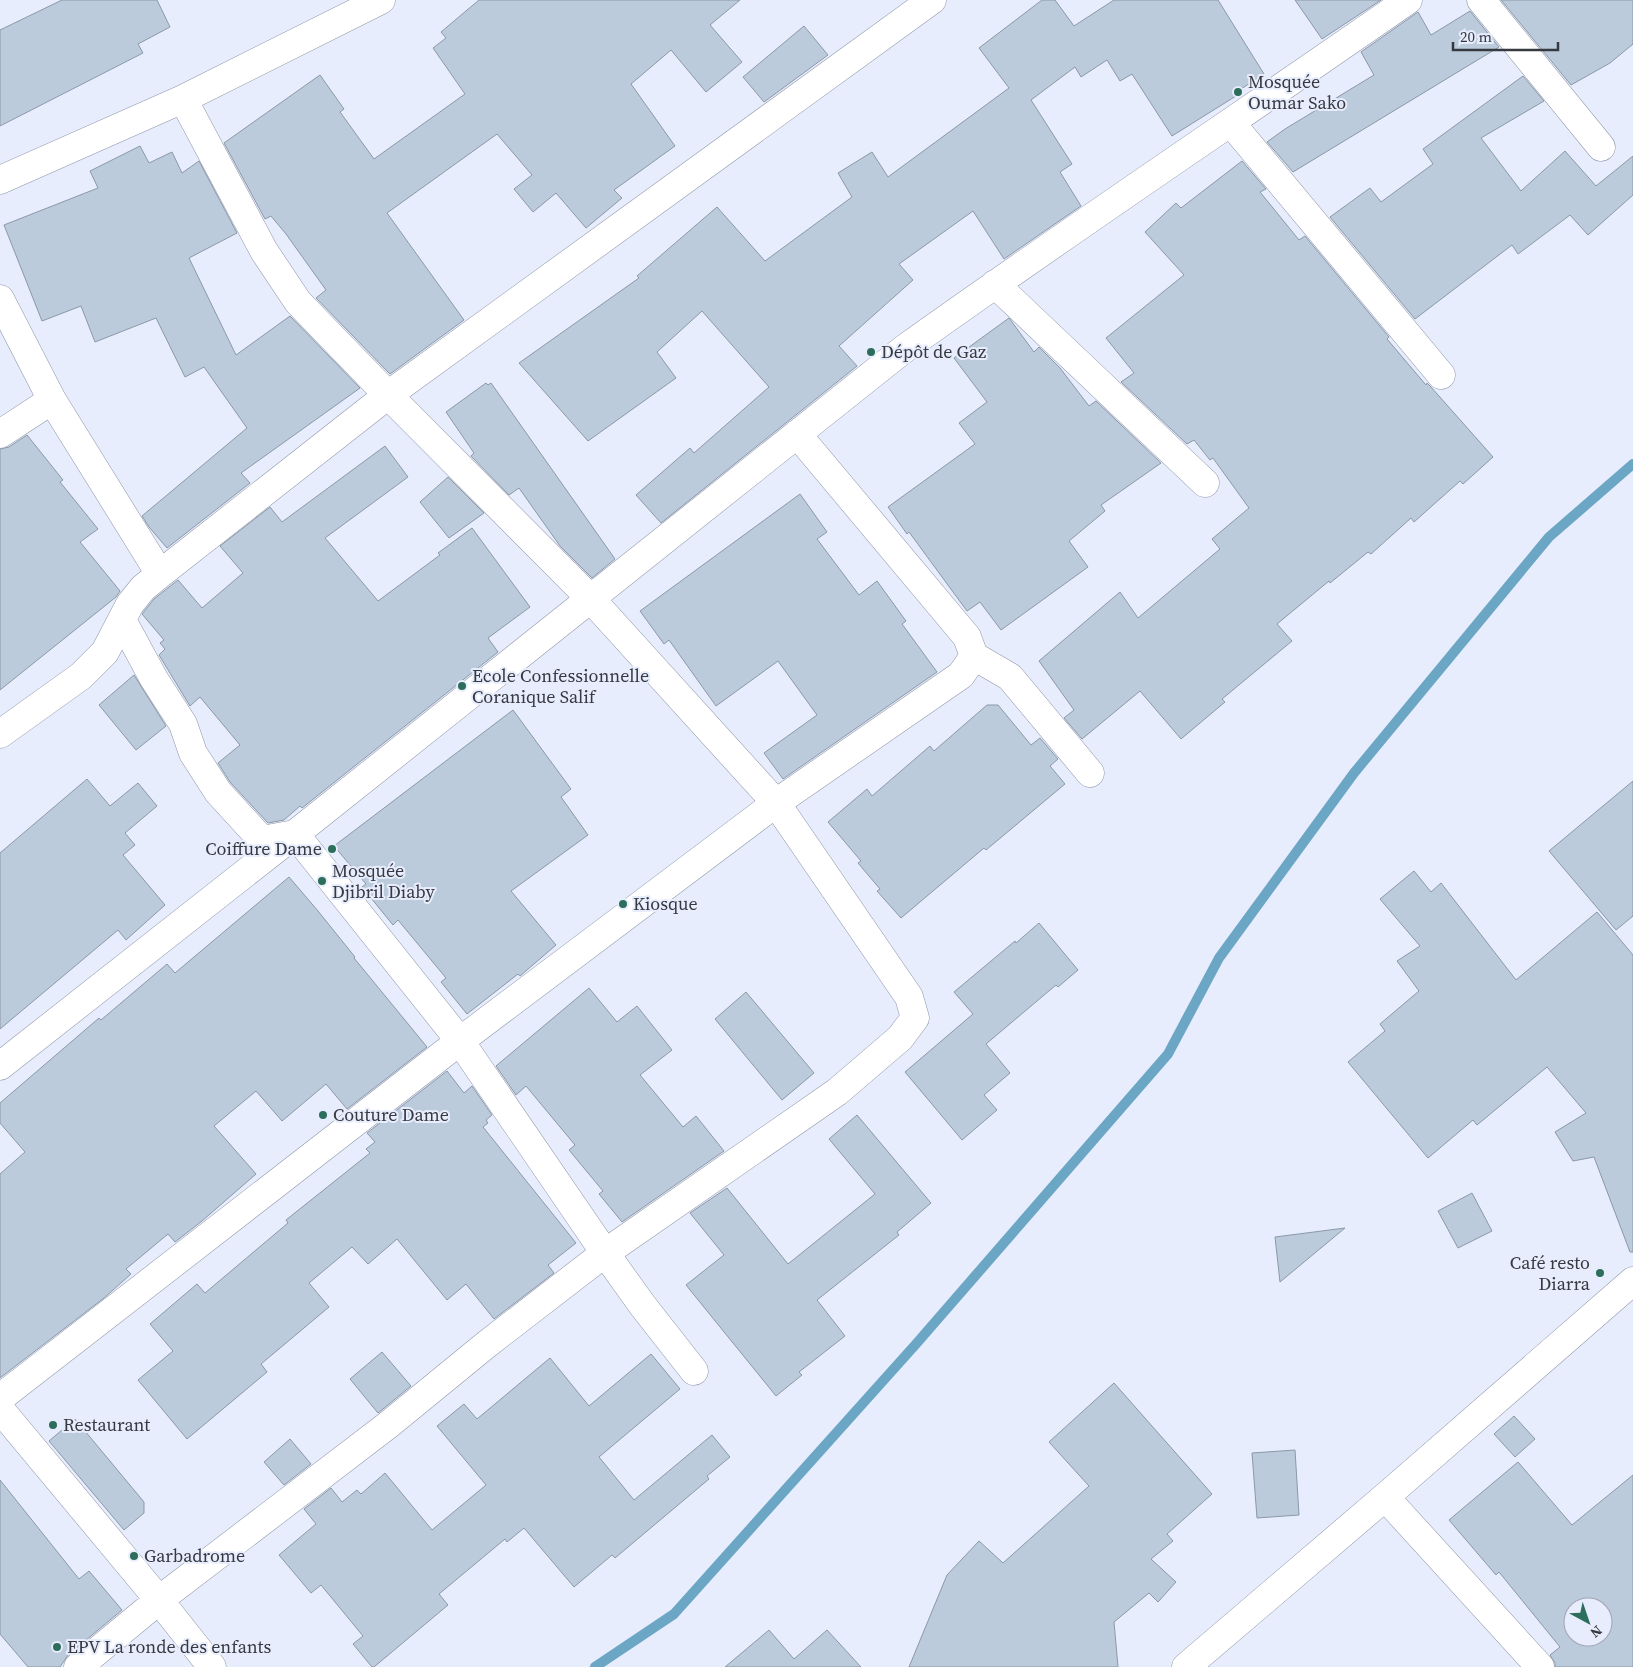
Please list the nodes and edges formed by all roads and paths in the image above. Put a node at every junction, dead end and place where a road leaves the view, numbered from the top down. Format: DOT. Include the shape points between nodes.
graph roads {
  1 [pos="381,0"];
  2 [pos="932,0"];
  3 [pos="1408,0"];
  4 [pos="1481,0"];
  5 [pos="183,100"];
  6 [pos="1231,123"];
  7 [pos="1601,147"];
  8 [pos="0,180"];
  9 [pos="995,284"];
  10 [pos="0,299"];
  11 [pos="1441,375"];
  12 [pos="388,395"];
  13 [pos="52,400"];
  14 [pos="0,434"];
  15 [pos="797,434"];
  16 [pos="1204,483"];
  17 [pos="160,574"];
  18 [pos="590,598"];
  19 [pos="122,620"];
  20 [pos="974,656"];
  21 [pos="0,734"];
  22 [pos="1090,773"];
  23 [pos="776,803"];
  24 [pos="294,834"];
  25 [pos="460,1041"];
  26 [pos="0,1066"];
  27 [pos="605,1253"];
  28 [pos="1633,1281"];
  29 [pos="694,1371"];
  30 [pos="0,1398"];
  31 [pos="0,1409"];
  32 [pos="1385,1497"];
  33 [pos="160,1600"];
  34 [pos="78,1667"];
  35 [pos="212,1667"];
  36 [pos="1186,1667"];
  37 [pos="1540,1667"];
  1 -- 5 [label="street"];
  2 -- 12 [label="street"];
  3 -- 6 [label="street"];
  4 -- 7 [label="street"];
  5 -- 8 [label="street"];
  5 -- 12 [label="street" via="264,251 298,302"];
  6 -- 9 [label="street"];
  6 -- 11 [label="street"];
  9 -- 15 [label="street" via="904,349"];
  9 -- 16 [label="street"];
  10 -- 13 [label="street"];
  12 -- 17 [label="street"];
  12 -- 18 [label="street"];
  13 -- 14 [label="street"];
  13 -- 17 [label="street"];
  15 -- 18 [label="street"];
  15 -- 20 [label="street" via="967,638"];
  17 -- 19 [label="street" via="143,588"];
  18 -- 23 [label="street"];
  18 -- 24 [label="street"];
  19 -- 21 [label="street" via="104,652 81,676"];
  19 -- 24 [label="street" via="183,724 193,754 218,792 262,840"];
  20 -- 22 [label="street" via="1010,677"];
  20 -- 23 [label="street" via="961,676"];
  23 -- 25 [label="street"];
  23 -- 27 [label="street" via="909,997 914,1018 900,1038 837,1092"];
  24 -- 25 [label="street"];
  24 -- 26 [label="street"];
  25 -- 27 [label="street"];
  25 -- 30 [label="street"];
  27 -- 29 [label="street"];
  27 -- 33 [label="street"];
  28 -- 32 [label="street"];
  31 -- 33 [label="street"];
  32 -- 36 [label="street"];
  32 -- 37 [label="street"];
  33 -- 34 [label="street"];
  33 -- 35 [label="street"];
}
